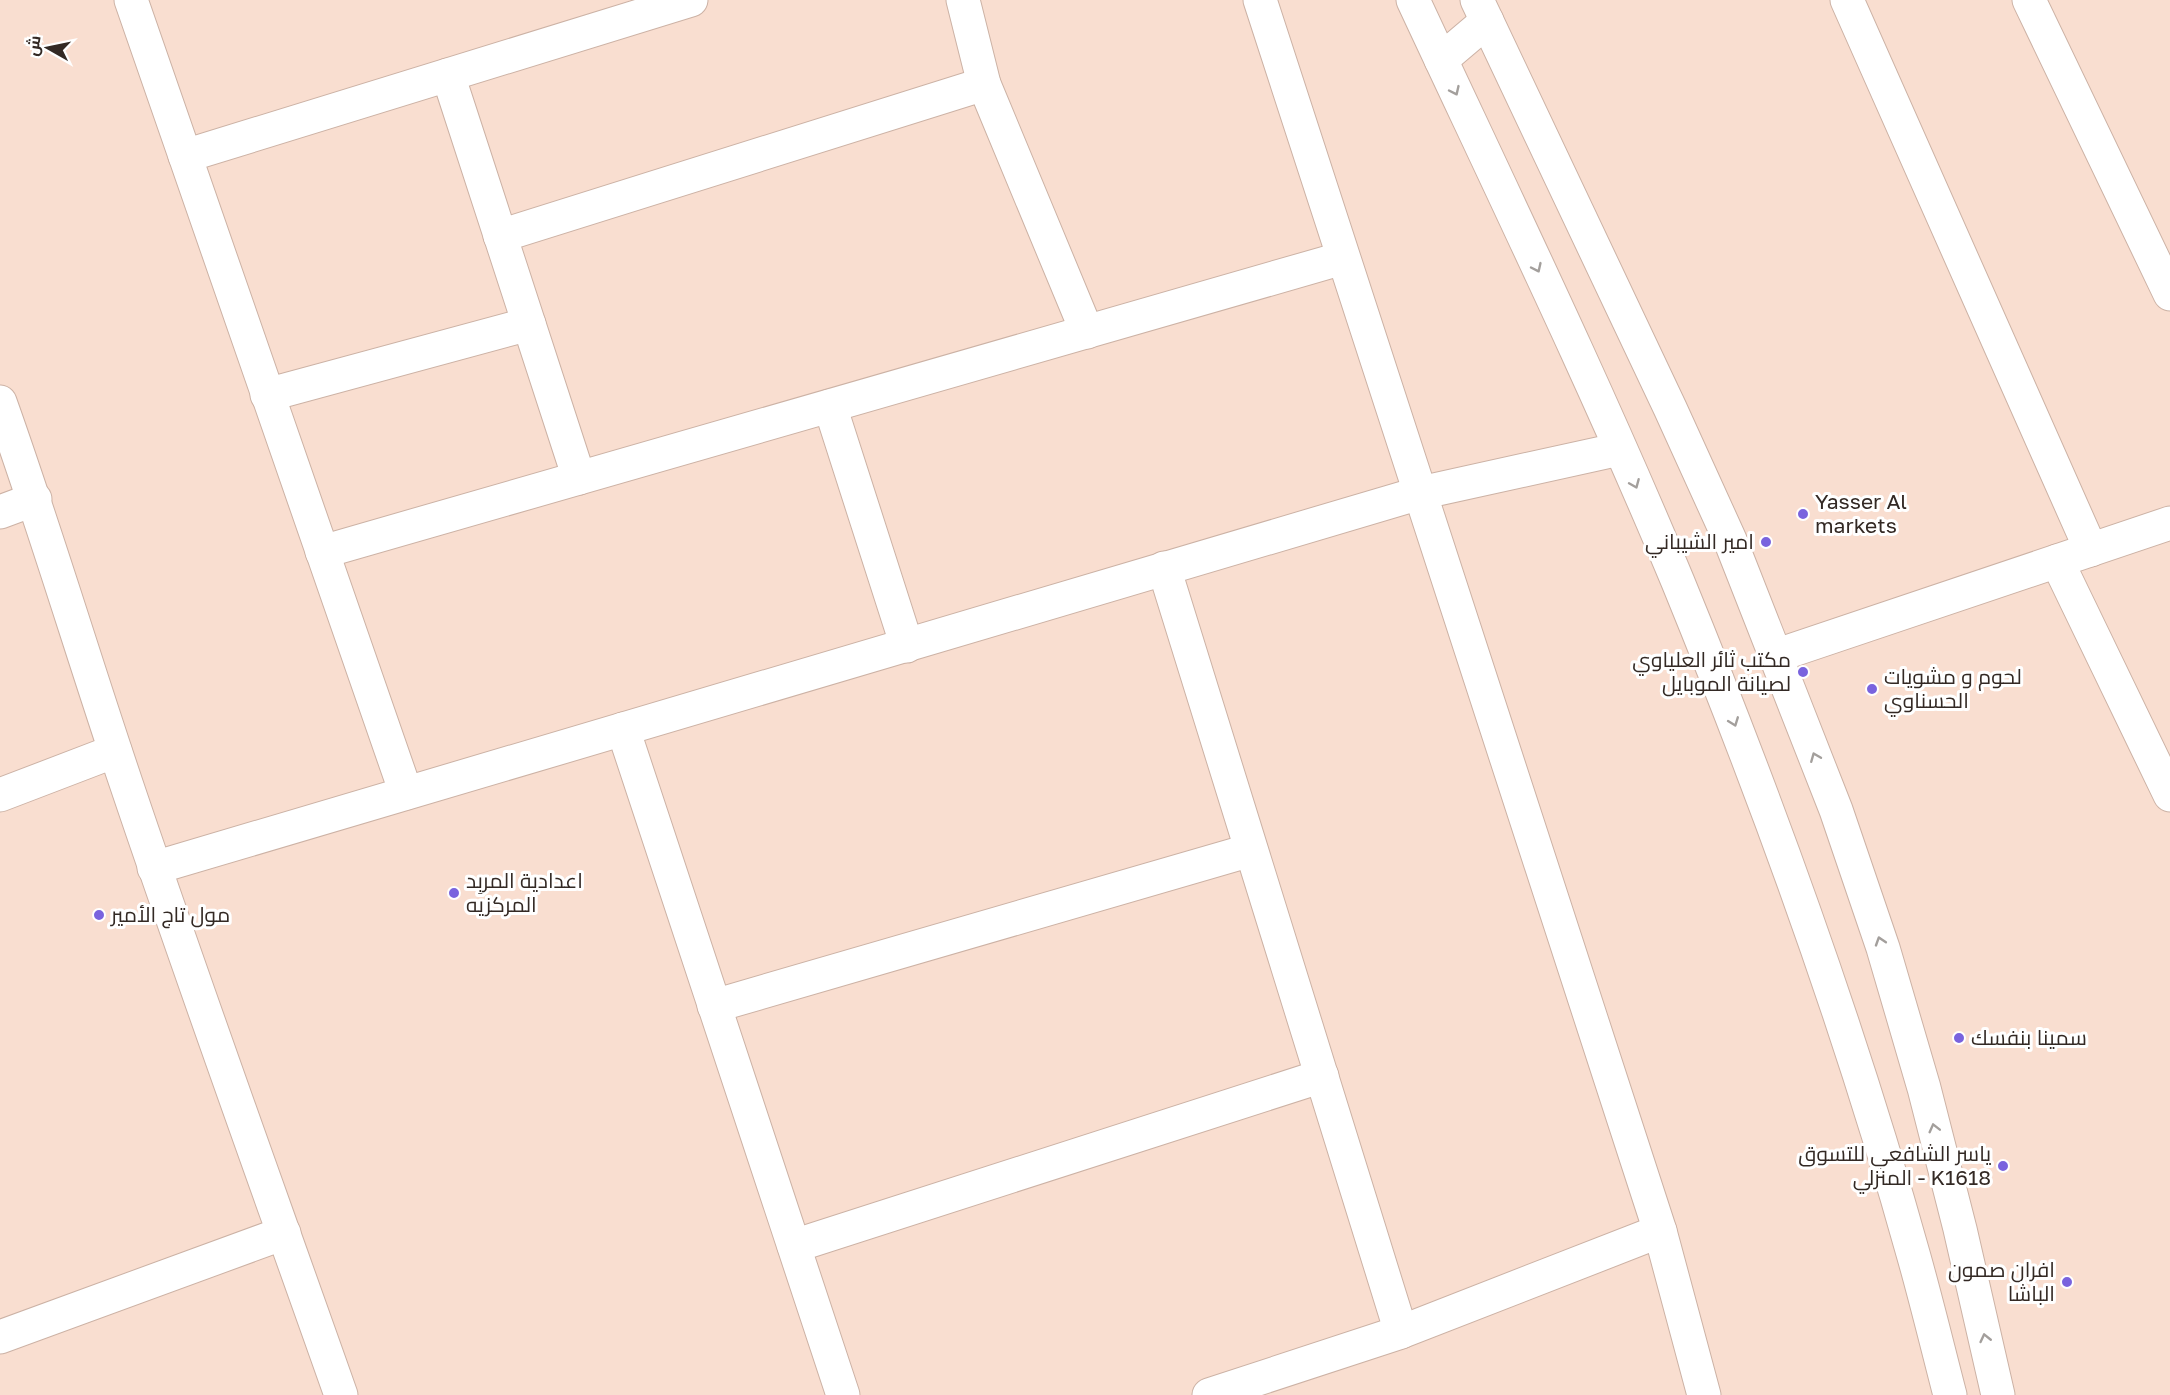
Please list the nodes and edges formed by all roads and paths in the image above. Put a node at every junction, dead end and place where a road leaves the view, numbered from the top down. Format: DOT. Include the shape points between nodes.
graph roads {
  1 [pos="131,0"];
  2 [pos="691,0"];
  3 [pos="963,0"];
  4 [pos="1260,0"];
  5 [pos="1413,0"];
  6 [pos="1847,0"];
  7 [pos="2030,0"];
  8 [pos="1482,11"];
  9 [pos="1441,60"];
  10 [pos="448,75"];
  11 [pos="984,84"];
  12 [pos="185,156"];
  13 [pos="500,236"];
  14 [pos="1343,258"];
  15 [pos="2163,262"];
  16 [pos="2170,294"];
  17 [pos="529,324"];
  18 [pos="1087,332"];
  19 [pos="267,395"];
  20 [pos="0,402"];
  21 [pos="831,406"];
  22 [pos="1620,449"];
  23 [pos="579,478"];
  24 [pos="1420,493"];
  25 [pos="35,499"];
  26 [pos="0,512"];
  27 [pos="2170,523"];
  28 [pos="2091,550"];
  29 [pos="322,552"];
  30 [pos="2057,561"];
  31 [pos="1164,568"];
  32 [pos="907,646"];
  33 [pos="1775,656"];
  34 [pos="623,729"];
  35 [pos="115,751"];
  36 [pos="406,793"];
  37 [pos="0,795"];
  38 [pos="2170,795"];
  39 [pos="1251,850"];
  40 [pos="154,868"];
  41 [pos="714,1006"];
  42 [pos="1322,1076"];
  43 [pos="1660,1232"];
  44 [pos="284,1233"];
  45 [pos="794,1246"];
  46 [pos="1401,1332"];
  47 [pos="1,1334"];
  48 [pos="341,1395"];
  49 [pos="843,1395"];
  50 [pos="1209,1395"];
  51 [pos="1704,1395"];
  52 [pos="1950,1395"];
  53 [pos="1998,1395"];
  1 -- 12 [label="street"];
  2 -- 10 [label="street"];
  3 -- 11 [label="street"];
  4 -- 14 [label="street"];
  5 -- 9 [label="street"];
  6 -- 28 [label="street"];
  7 -- 15 [label="street"];
  8 -- 9 [label="street"];
  8 -- 33 [label="street" via="1730,540"];
  9 -- 22 [label="street, one-way"];
  10 -- 12 [label="street"];
  10 -- 13 [label="street"];
  11 -- 13 [label="street"];
  11 -- 18 [label="street"];
  12 -- 19 [label="street"];
  13 -- 17 [label="street"];
  14 -- 18 [label="street"];
  14 -- 24 [label="street"];
  15 -- 16 [label="street"];
  17 -- 19 [label="street"];
  17 -- 23 [label="street"];
  18 -- 21 [label="street"];
  19 -- 29 [label="street"];
  20 -- 25 [label="street"];
  21 -- 23 [label="street"];
  21 -- 32 [label="street"];
  22 -- 24 [label="street"];
  22 -- 52 [label="street, one-way" via="1730,714 1813,938 1873,1120"];
  23 -- 29 [label="street"];
  24 -- 31 [label="street"];
  24 -- 43 [label="street"];
  25 -- 26 [label="street"];
  25 -- 35 [label="street"];
  27 -- 28 [label="street"];
  28 -- 30 [label="street"];
  29 -- 36 [label="street"];
  30 -- 33 [label="street"];
  30 -- 38 [label="street"];
  31 -- 32 [label="street"];
  31 -- 39 [label="street"];
  32 -- 34 [label="street"];
  53 -- 33 [label="street, one-way" via="1924,1088 1886,959 1836,810"];
  34 -- 36 [label="street"];
  34 -- 41 [label="street"];
  35 -- 37 [label="street"];
  35 -- 40 [label="street"];
  36 -- 40 [label="street"];
  39 -- 41 [label="street"];
  39 -- 42 [label="street"];
  40 -- 44 [label="street"];
  41 -- 45 [label="street"];
  42 -- 45 [label="street"];
  42 -- 46 [label="street"];
  43 -- 46 [label="street"];
  43 -- 51 [label="street"];
  44 -- 47 [label="street"];
  44 -- 48 [label="street"];
  45 -- 49 [label="street"];
  46 -- 50 [label="street"];
}
